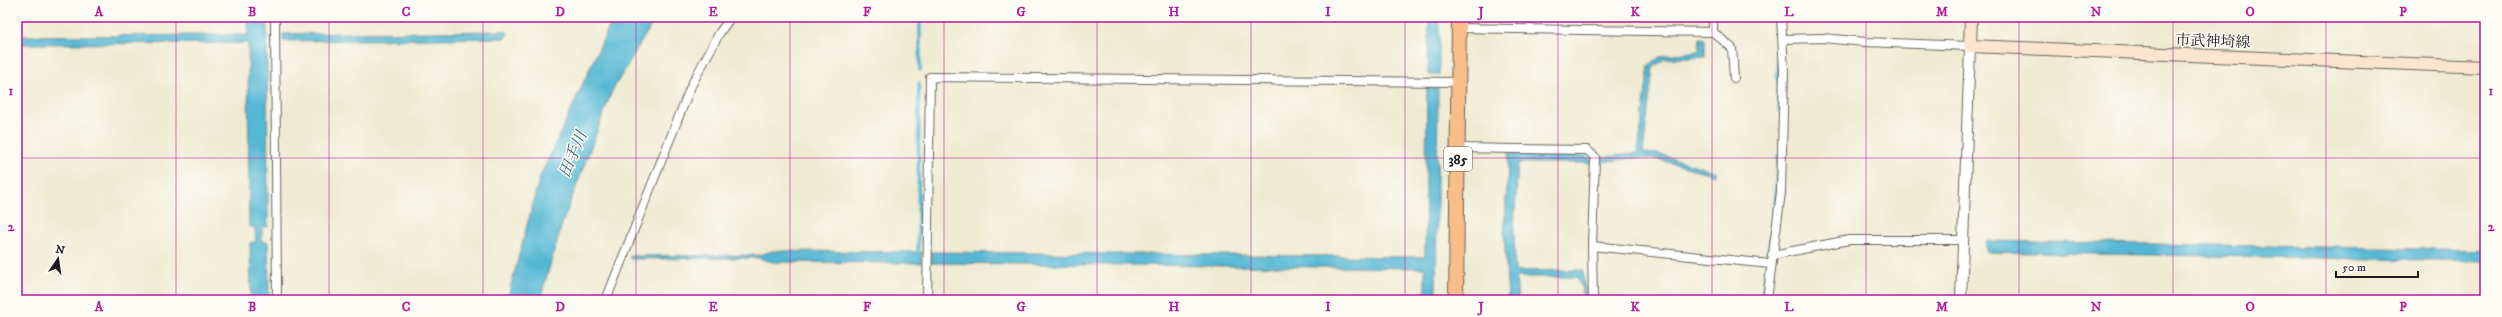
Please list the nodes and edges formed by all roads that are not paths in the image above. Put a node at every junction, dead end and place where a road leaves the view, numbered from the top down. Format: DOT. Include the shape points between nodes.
graph roads {
  1 [pos="275,17"];
  2 [pos="731,17"];
  3 [pos="1713,17"];
  4 [pos="1781,17"];
  5 [pos="1971,17"];
  6 [pos="1459,23"];
  7 [pos="1713,32"];
  8 [pos="1783,40"];
  9 [pos="1970,46"];
  10 [pos="2485,67"];
  11 [pos="1734,78"];
  12 [pos="1458,82"];
  13 [pos="1458,148"];
  14 [pos="1963,240"];
  15 [pos="1592,246"];
  16 [pos="1772,255"];
  17 [pos="1766,263"];
  18 [pos="277,300"];
  19 [pos="606,300"];
  20 [pos="927,300"];
  21 [pos="1456,300"];
  22 [pos="1593,300"];
  23 [pos="1767,300"];
  24 [pos="1961,300"];
  1 -- 18 [label="street"];
  2 -- 19 [label="street" via="691,86"];
  3 -- 7 [label="street"];
  4 -- 8 [label="street"];
  5 -- 9 [label="main road"];
  6 -- 7 [label="street"];
  6 -- 12 [label="highway, 385"];
  7 -- 11 [label="street" via="1732,48"];
  8 -- 9 [label="street" via="1823,38"];
  8 -- 16 [label="street" via="1781,192"];
  9 -- 10 [label="main road, 市武神埼線"];
  9 -- 14 [label="street"];
  12 -- 13 [label="highway, 385"];
  12 -- 20 [label="street" via="930,77"];
  13 -- 15 [label="street" via="1587,150 1594,161"];
  13 -- 21 [label="highway, 385"];
  14 -- 16 [label="street" via="1849,240"];
  14 -- 24 [label="street"];
  15 -- 17 [label="street"];
  15 -- 22 [label="street"];
  16 -- 17 [label="street"];
  17 -- 23 [label="street"];
}
